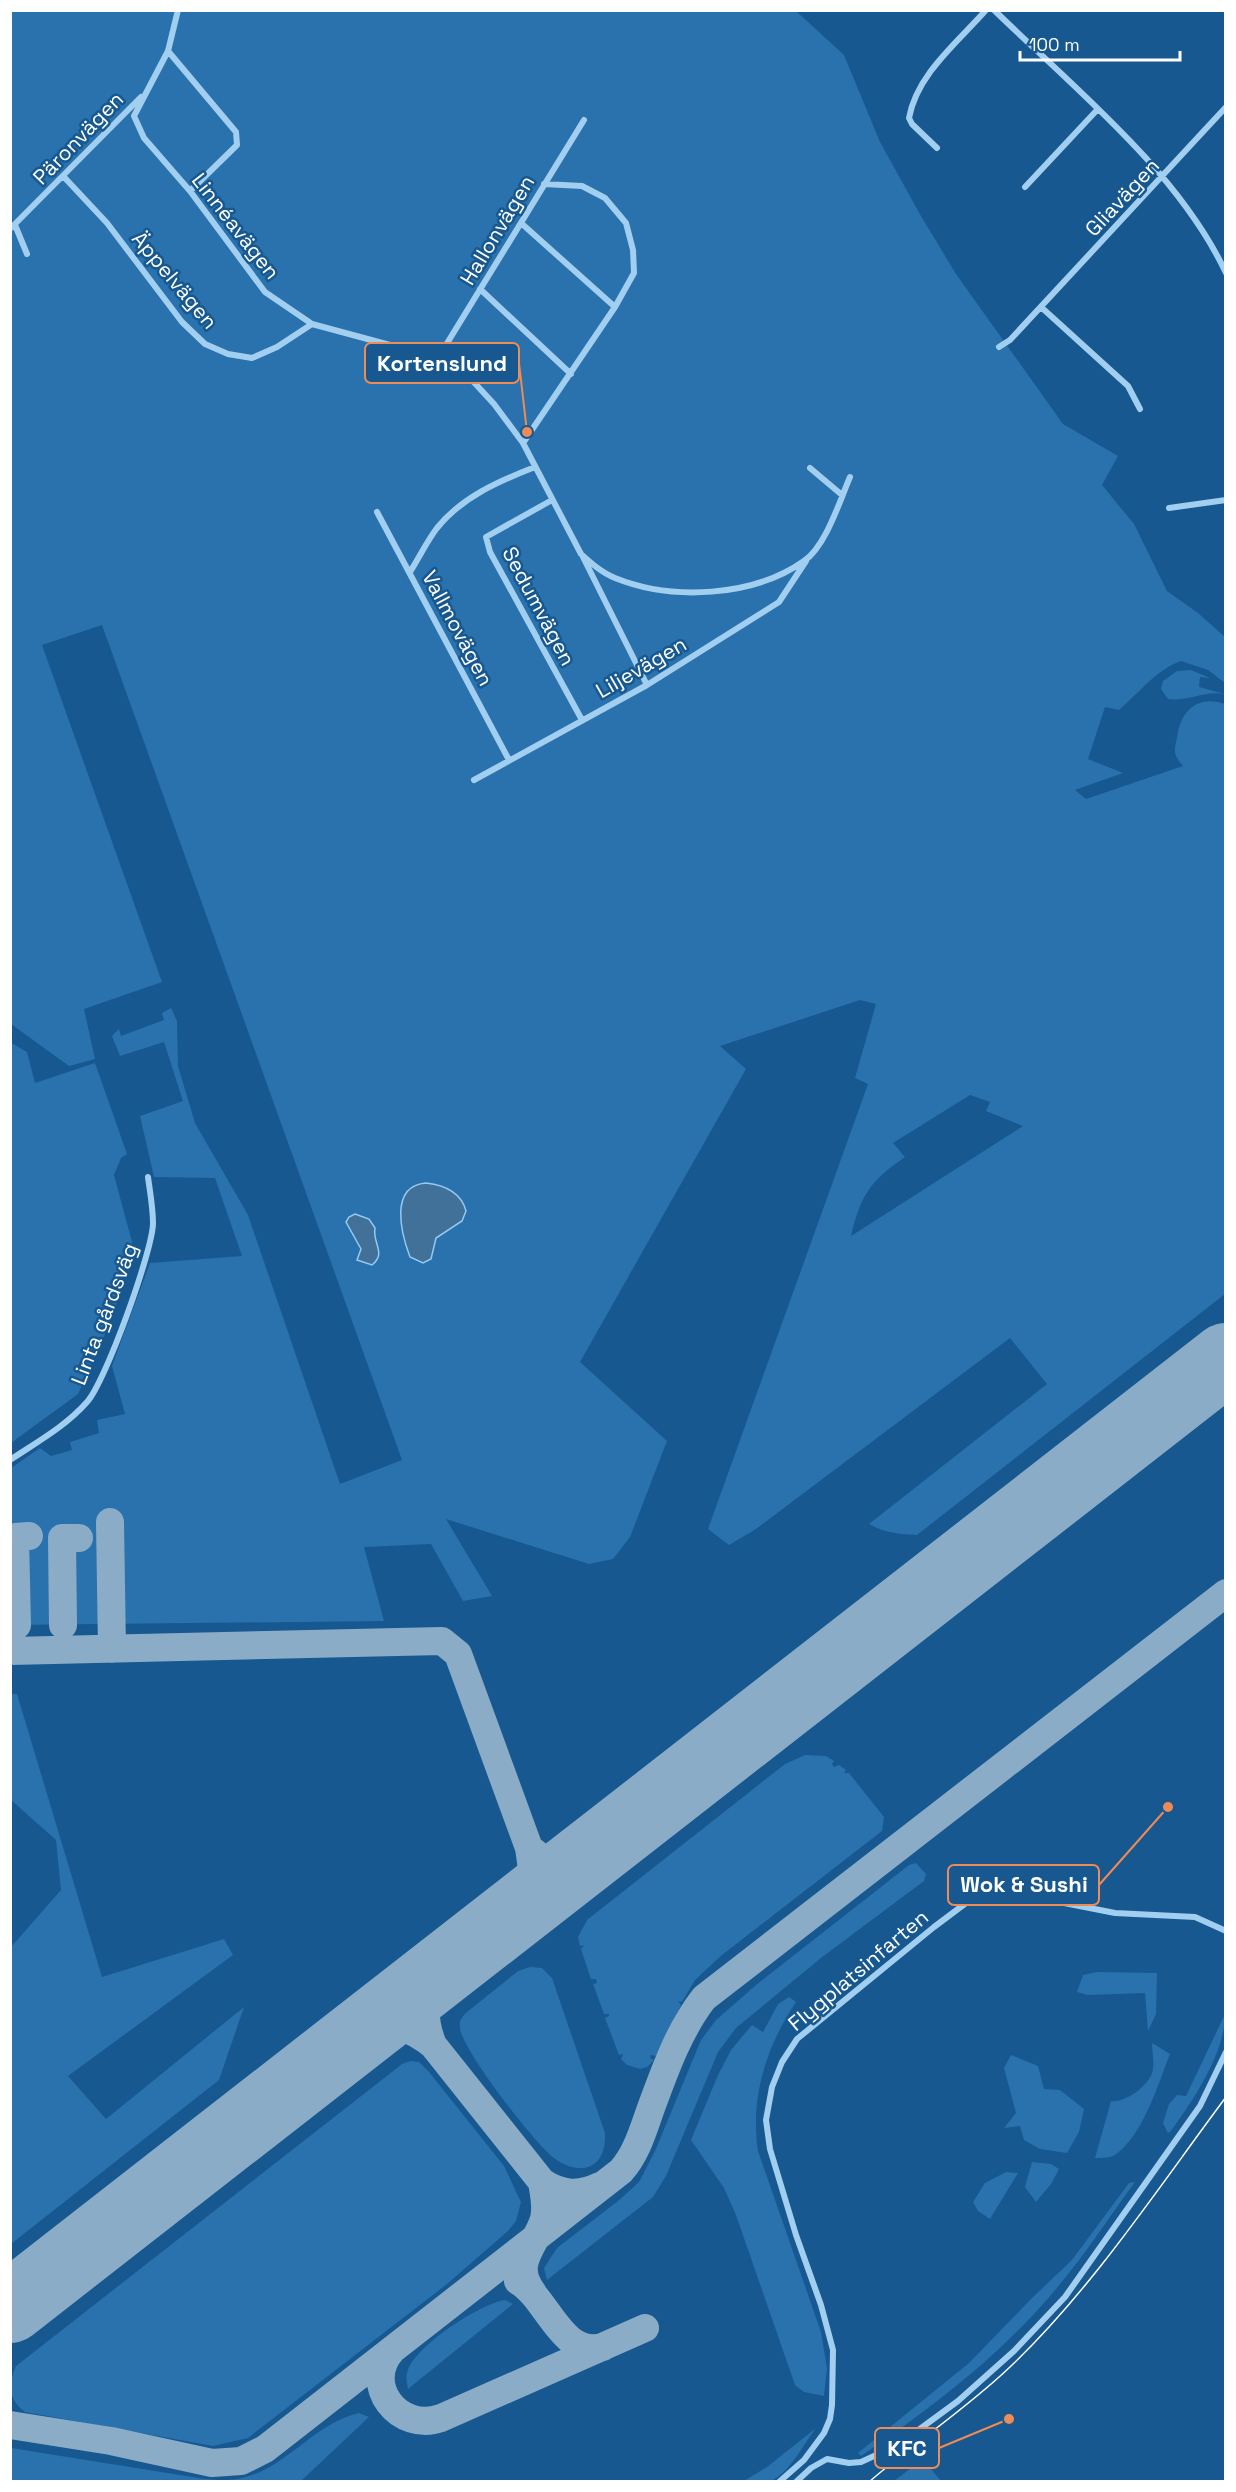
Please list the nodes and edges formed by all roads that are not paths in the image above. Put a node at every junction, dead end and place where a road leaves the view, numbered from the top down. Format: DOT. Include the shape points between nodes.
graph roads {
  1 [pos="178,10"];
  2 [pos="986,10"];
  3 [pos="994,10"];
  4 [pos="168,51"];
  5 [pos="144,94"];
  6 [pos="1226,107"];
  7 [pos="1097,110"];
  8 [pos="584,120"];
  9 [pos="937,148"];
  10 [pos="64,177"];
  11 [pos="1163,177"];
  12 [pos="544,184"];
  13 [pos="1025,187"];
  14 [pos="190,191"];
  15 [pos="522,223"];
  16 [pos="13,227"];
  17 [pos="27,254"];
  18 [pos="1226,273"];
  19 [pos="480,289"];
  20 [pos="615,307"];
  21 [pos="1041,307"];
  22 [pos="312,324"];
  23 [pos="999,347"];
  24 [pos="438,358"];
  25 [pos="571,374"];
  26 [pos="1140,409"];
  27 [pos="523,444"];
  28 [pos="535,467"];
  29 [pos="810,468"];
  30 [pos="850,477"];
  31 [pos="842,495"];
  32 [pos="552,500"];
  33 [pos="1226,500"];
  34 [pos="1169,508"];
  35 [pos="377,512"];
  36 [pos="581,554"];
  37 [pos="806,560"];
  38 [pos="410,572"];
  39 [pos="647,685"];
  40 [pos="582,720"];
  41 [pos="509,760"];
  42 [pos="474,780"];
  43 [pos="148,1177"];
  44 [pos="10,1460"];
  45 [pos="1226,1931"];
  46 [pos="1226,2052"];
  47 [pos="779,2481"];
  48 [pos="796,2481"];
  1 -- 4 [label="street, Linnéavägen"];
  2 -- 9 [label="street" via="927,75 915,94 909,118"];
  3 -- 7 [label="street"];
  4 -- 5 [label="street, Linnéavägen"];
  4 -- 14 [label="street" via="236,132 237,145"];
  5 -- 10 [label="street, Päronvägen"];
  5 -- 14 [label="street, Linnéavägen" via="135,116 144,138"];
  6 -- 11 [label="street, Gliavägen"];
  7 -- 11 [label="street"];
  7 -- 13 [label="street"];
  8 -- 12 [label="street, Hallonvägen"];
  10 -- 16 [label="street, Päronvägen"];
  10 -- 22 [label="street, Äppelvägen" via="107,224 182,322 205,344 228,354 252,358"];
  11 -- 18 [label="street"];
  11 -- 21 [label="street, Gliavägen"];
  12 -- 15 [label="street, Hallonvägen"];
  12 -- 20 [label="street" via="582,186 605,198 626,223 634,273"];
  14 -- 22 [label="street, Linnéavägen" via="265,292"];
  15 -- 19 [label="street, Hallonvägen"];
  15 -- 20 [label="street"];
  16 -- 17 [label="street"];
  19 -- 24 [label="street, Hallonvägen"];
  19 -- 25 [label="street"];
  20 -- 25 [label="street"];
  21 -- 23 [label="street, Gliavägen"];
  21 -- 26 [label="street" via="1128,386"];
  22 -- 24 [label="street, Linnéavägen"];
  24 -- 27 [label="street, Linnéavägen" via="470,378"];
  25 -- 27 [label="street"];
  27 -- 28 [label="street, Linnéavägen"];
  28 -- 32 [label="street, Linnéavägen"];
  28 -- 38 [label="street" via="495,483 460,505 437,528"];
  29 -- 31 [label="street"];
  30 -- 31 [label="street, Linnéavägen"];
  31 -- 37 [label="street, Linnéavägen" via="822,539"];
  32 -- 36 [label="street, Linnéavägen"];
  32 -- 40 [label="street, Sedumvägen" via="486,537 490,552"];
  33 -- 34 [label="street"];
  35 -- 38 [label="street, Vallmovägen"];
  36 -- 37 [label="street, Linnéavägen" via="613,578 688,594 758,584"];
  36 -- 39 [label="street"];
  37 -- 39 [label="street, Liljevägen" via="779,602"];
  38 -- 41 [label="street, Vallmovägen"];
  39 -- 40 [label="street, Liljevägen"];
  40 -- 41 [label="street, Liljevägen"];
  41 -- 42 [label="street, Liljevägen"];
  43 -- 44 [label="street, Linta gårdsväg" via="153,1224 147,1257 98,1388 76,1413"];
  45 -- 47 [label="street, Flygplatsinfarten" via="1196,1917 1115,1913 1054,1901 966,1903 797,2039 772,2087 766,2120 770,2149 833,2350 832,2405 824,2433 804,2460"];
  46 -- 48 [label="street" via="1200,2106 1065,2297 1014,2351 958,2401 898,2445 861,2462 827,2459"];
}
